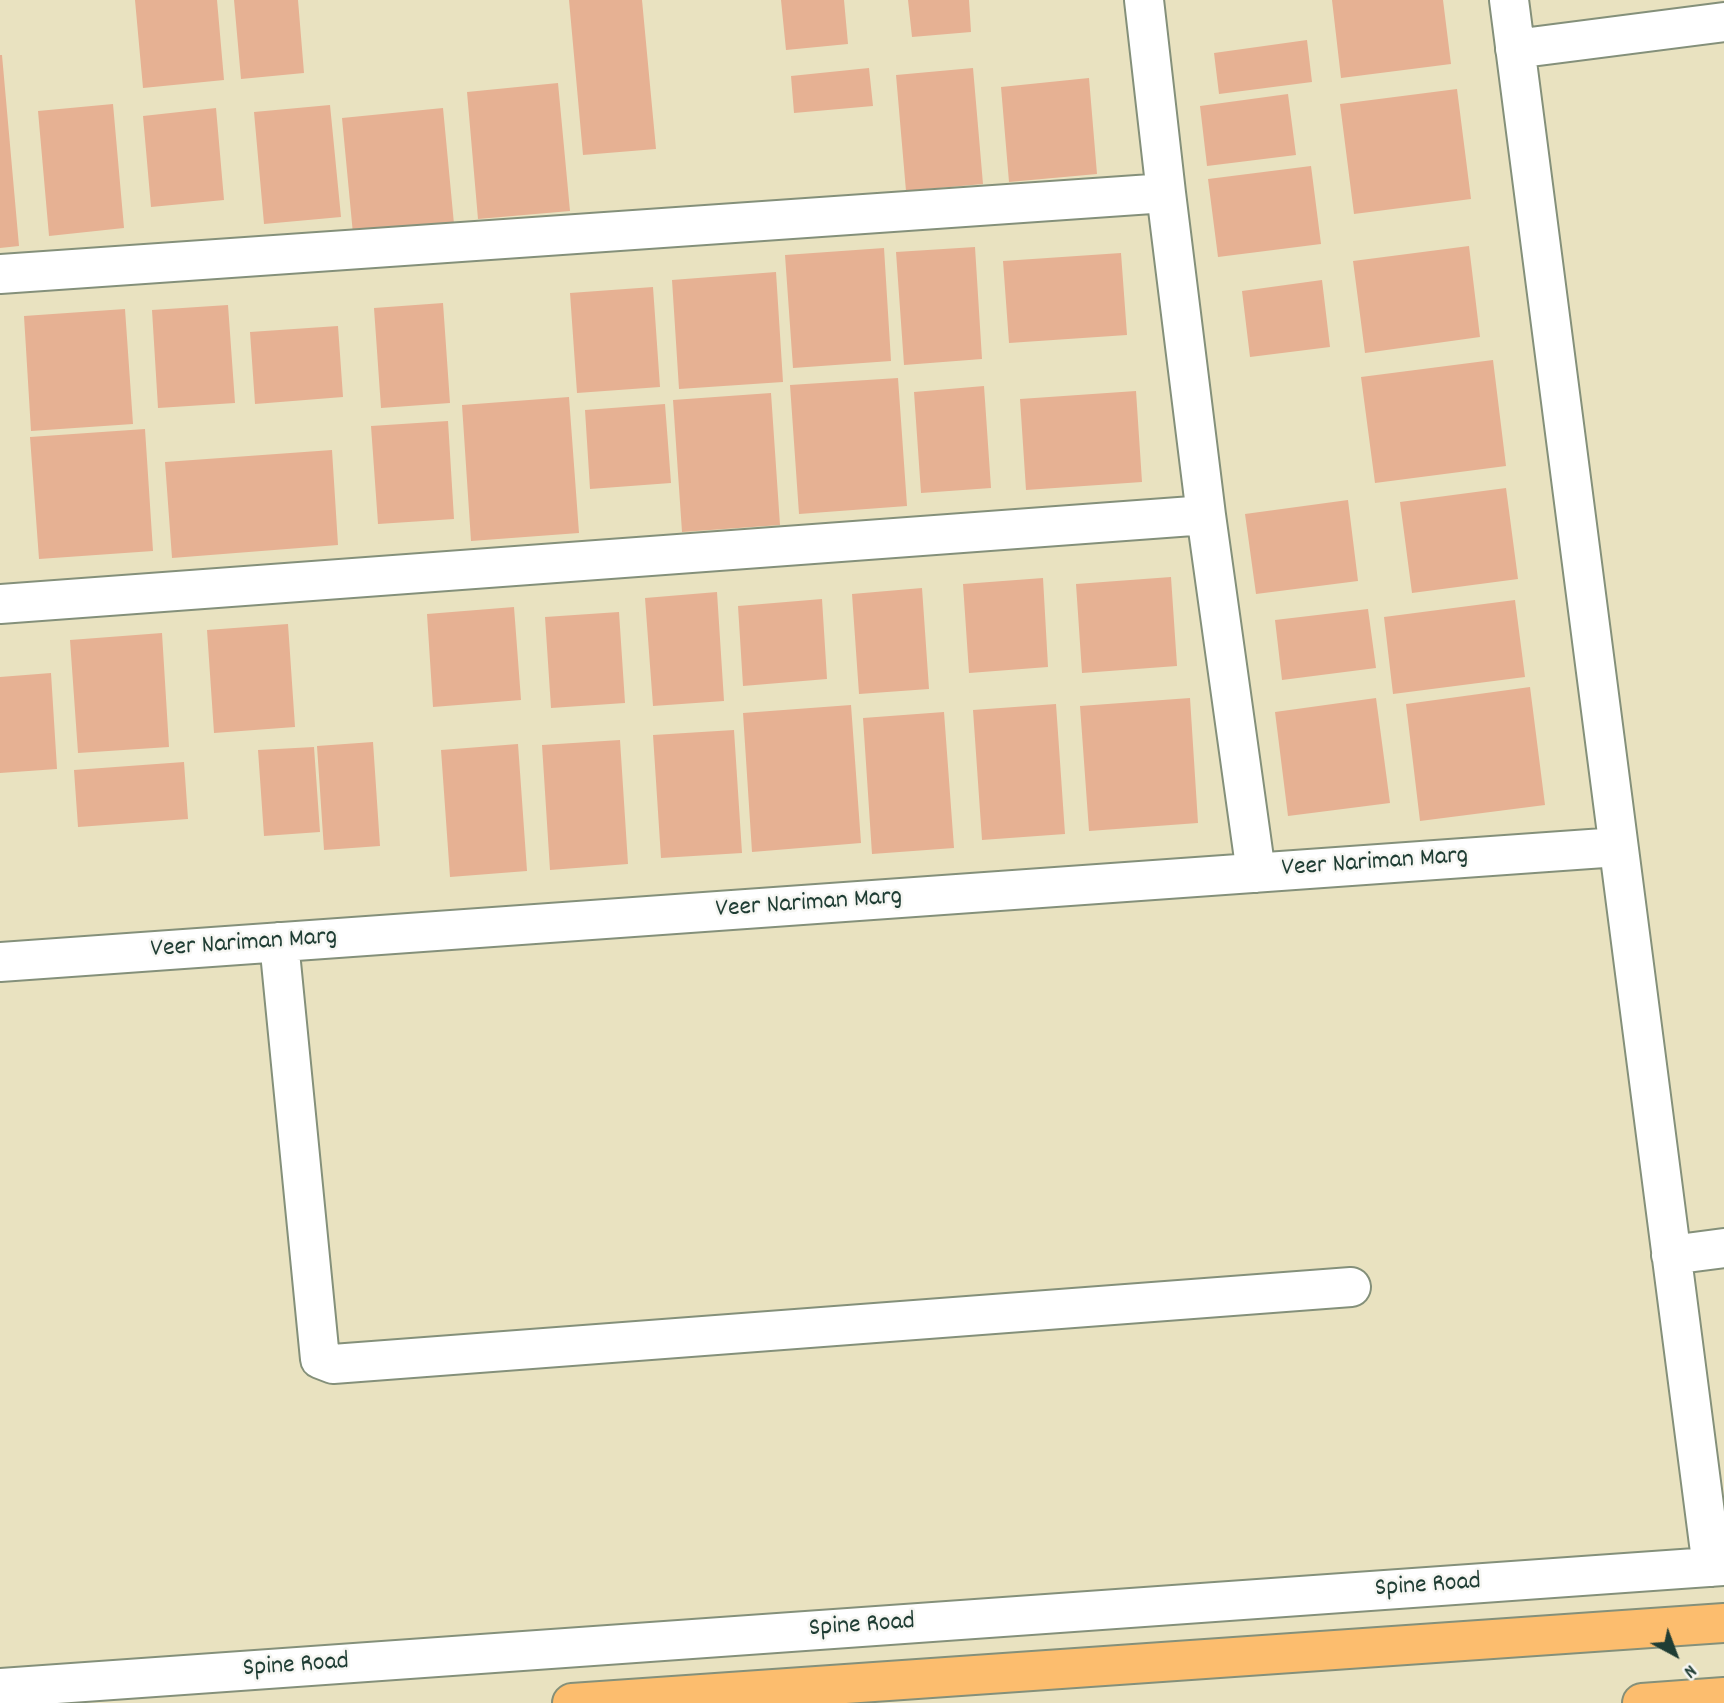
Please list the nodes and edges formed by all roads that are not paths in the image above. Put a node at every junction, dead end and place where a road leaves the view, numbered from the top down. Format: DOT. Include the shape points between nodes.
graph roads {
  1 [pos="1144,0"];
  2 [pos="1509,0"];
  3 [pos="1724,22"];
  4 [pos="1515,49"];
  5 [pos="1166,193"];
  6 [pos="0,274"];
  7 [pos="1206,515"];
  8 [pos="0,604"];
  9 [pos="1618,847"];
  10 [pos="1256,873"];
  11 [pos="279,942"];
  12 [pos="0,962"];
  13 [pos="1724,1248"];
  14 [pos="1671,1255"];
  15 [pos="1351,1287"];
  16 [pos="1718,1567"];
  17 [pos="1724,1623"];
  18 [pos="0,1688"];
  19 [pos="1724,1697"];
  20 [pos="572,1703"];
  21 [pos="1642,1703"];
  1 -- 5 [label="street"];
  2 -- 4 [label="street"];
  3 -- 4 [label="street"];
  4 -- 9 [label="street"];
  5 -- 6 [label="street"];
  5 -- 7 [label="street"];
  7 -- 8 [label="street"];
  7 -- 10 [label="street"];
  9 -- 10 [label="street, Veer Nariman Marg"];
  9 -- 14 [label="street"];
  10 -- 11 [label="street, Veer Nariman Marg"];
  11 -- 12 [label="street, Veer Nariman Marg"];
  11 -- 15 [label="street" via="320,1359 333,1364"];
  13 -- 14 [label="street"];
  14 -- 16 [label="street"];
  16 -- 18 [label="street, Spine Road"];
  17 -- 20 [label="main road"];
  19 -- 21 [label="main road"];
}
